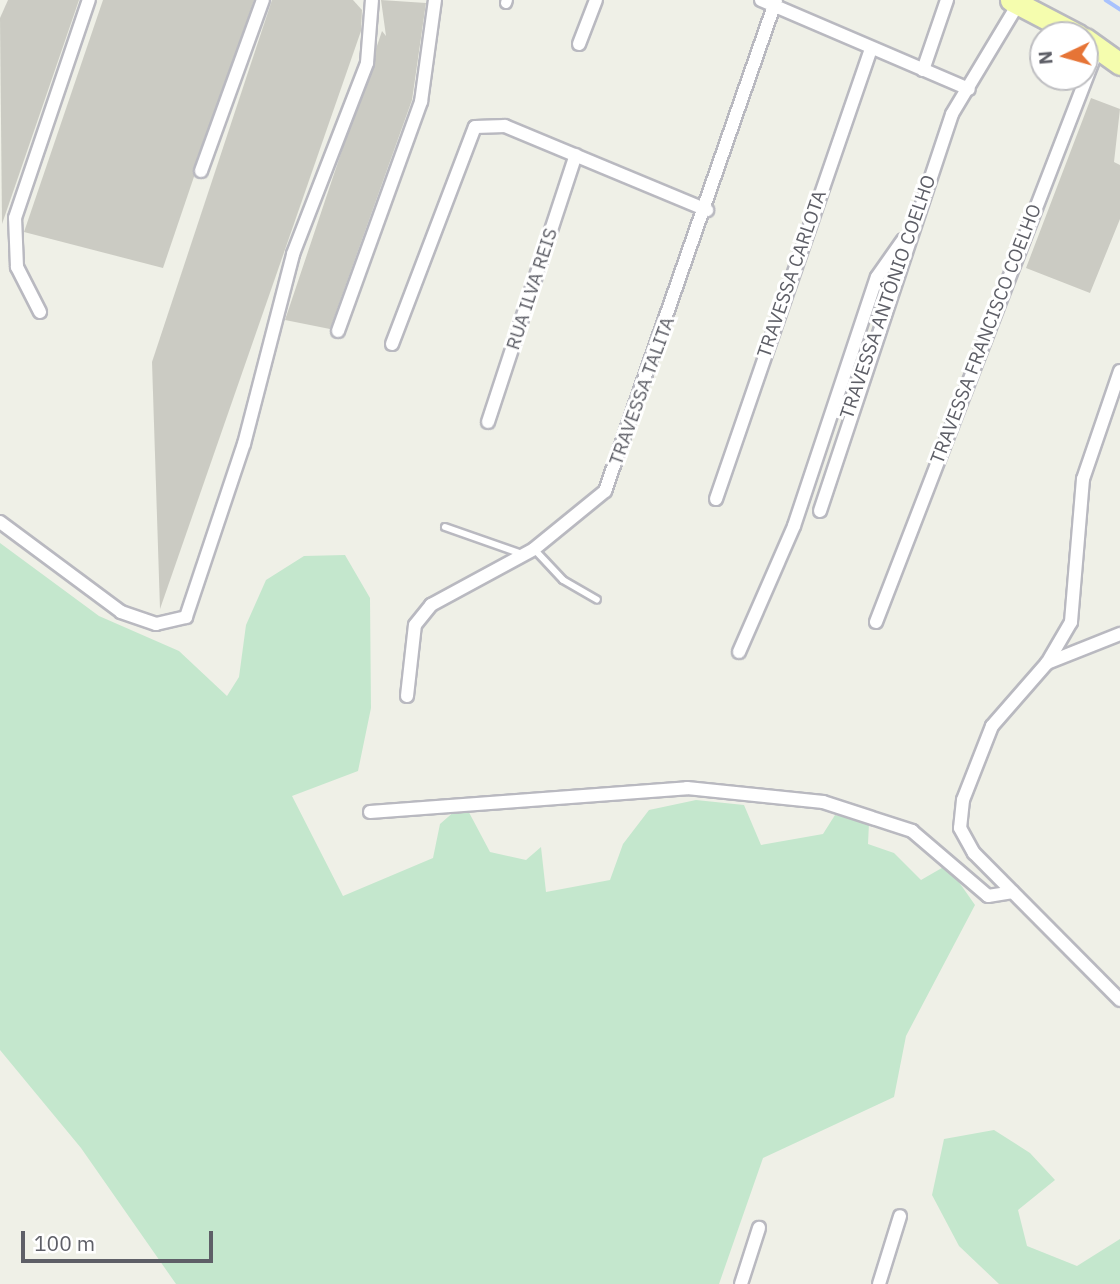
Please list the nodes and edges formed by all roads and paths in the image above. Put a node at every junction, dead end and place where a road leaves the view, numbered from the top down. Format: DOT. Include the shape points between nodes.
graph roads {
  1 [pos="89,0"];
  2 [pos="263,0"];
  3 [pos="372,0"];
  4 [pos="435,0"];
  5 [pos="596,0"];
  6 [pos="761,0"];
  7 [pos="947,0"];
  8 [pos="776,2"];
  9 [pos="1014,2"];
  10 [pos="1051,21"];
  11 [pos="579,44"];
  12 [pos="1099,49"];
  13 [pos="871,50"];
  14 [pos="1120,64"];
  15 [pos="923,70"];
  16 [pos="969,89"];
  17 [pos="1073,91"];
  18 [pos="576,155"];
  19 [pos="201,172"];
  20 [pos="707,210"];
  21 [pos="908,234"];
  22 [pos="6,242"];
  23 [pos="40,312"];
  24 [pos="338,331"];
  25 [pos="392,344"];
  26 [pos="1120,371"];
  27 [pos="842,375"];
  28 [pos="858,383"];
  29 [pos="488,422"];
  30 [pos="716,499"];
  31 [pos="820,511"];
  32 [pos="0,522"];
  33 [pos="445,527"];
  34 [pos="529,552"];
  35 [pos="597,600"];
  36 [pos="876,622"];
  37 [pos="1120,634"];
  38 [pos="738,652"];
  39 [pos="1047,663"];
  40 [pos="407,696"];
  41 [pos="370,812"];
  42 [pos="1013,892"];
  43 [pos="1120,1000"];
  44 [pos="900,1216"];
  45 [pos="759,1228"];
  46 [pos="741,1284"];
  47 [pos="879,1284"];
  1 -- 22 [label="street"];
  2 -- 19 [label="street"];
  3 -- 32 [label="street" via="367,63 293,254 244,444 186,617 156,624 121,612"];
  4 -- 24 [label="street" via="421,102"];
  5 -- 11 [label="street"];
  6 -- 8 [label="street"];
  7 -- 15 [label="street"];
  8 -- 13 [label="street"];
  8 -- 20 [label="street, TRAVESSA TALITA"];
  9 -- 10 [label="main road"];
  9 -- 16 [label="street, TRAVESSA ANTÔNIO COELHO"];
  12 -- 14 [label="main road"];
  13 -- 15 [label="street"];
  13 -- 30 [label="street, TRAVESSA CARLOTA"];
  15 -- 16 [label="street"];
  16 -- 21 [label="street, TRAVESSA ANTÔNIO COELHO" via="952,114"];
  17 -- 36 [label="street, TRAVESSA FRANCISCO COELHO"];
  18 -- 20 [label="street"];
  18 -- 25 [label="street" via="505,126 475,127"];
  18 -- 29 [label="street, RUA ILVA REIS"];
  20 -- 34 [label="street, TRAVESSA TALITA" via="605,491"];
  21 -- 27 [label="street" via="877,277"];
  21 -- 28 [label="street, TRAVESSA ANTÔNIO COELHO"];
  22 -- 23 [label="street"];
  26 -- 39 [label="street" via="1083,480 1076,601"];
  27 -- 28 [label="street"];
  27 -- 38 [label="street" via="794,526"];
  28 -- 31 [label="street, TRAVESSA ANTÔNIO COELHO"];
  33 -- 34 [label="lane"];
  34 -- 35 [label="lane"];
  34 -- 40 [label="street, TRAVESSA TALITA" via="445,594 423,613 415,625"];
  37 -- 39 [label="street"];
  39 -- 42 [label="street" via="992,726 960,812 964,839"];
  41 -- 42 [label="street" via="687,788 823,802 912,831 988,896"];
  42 -- 43 [label="street"];
  44 -- 47 [label="street"];
  45 -- 46 [label="street"];
}
